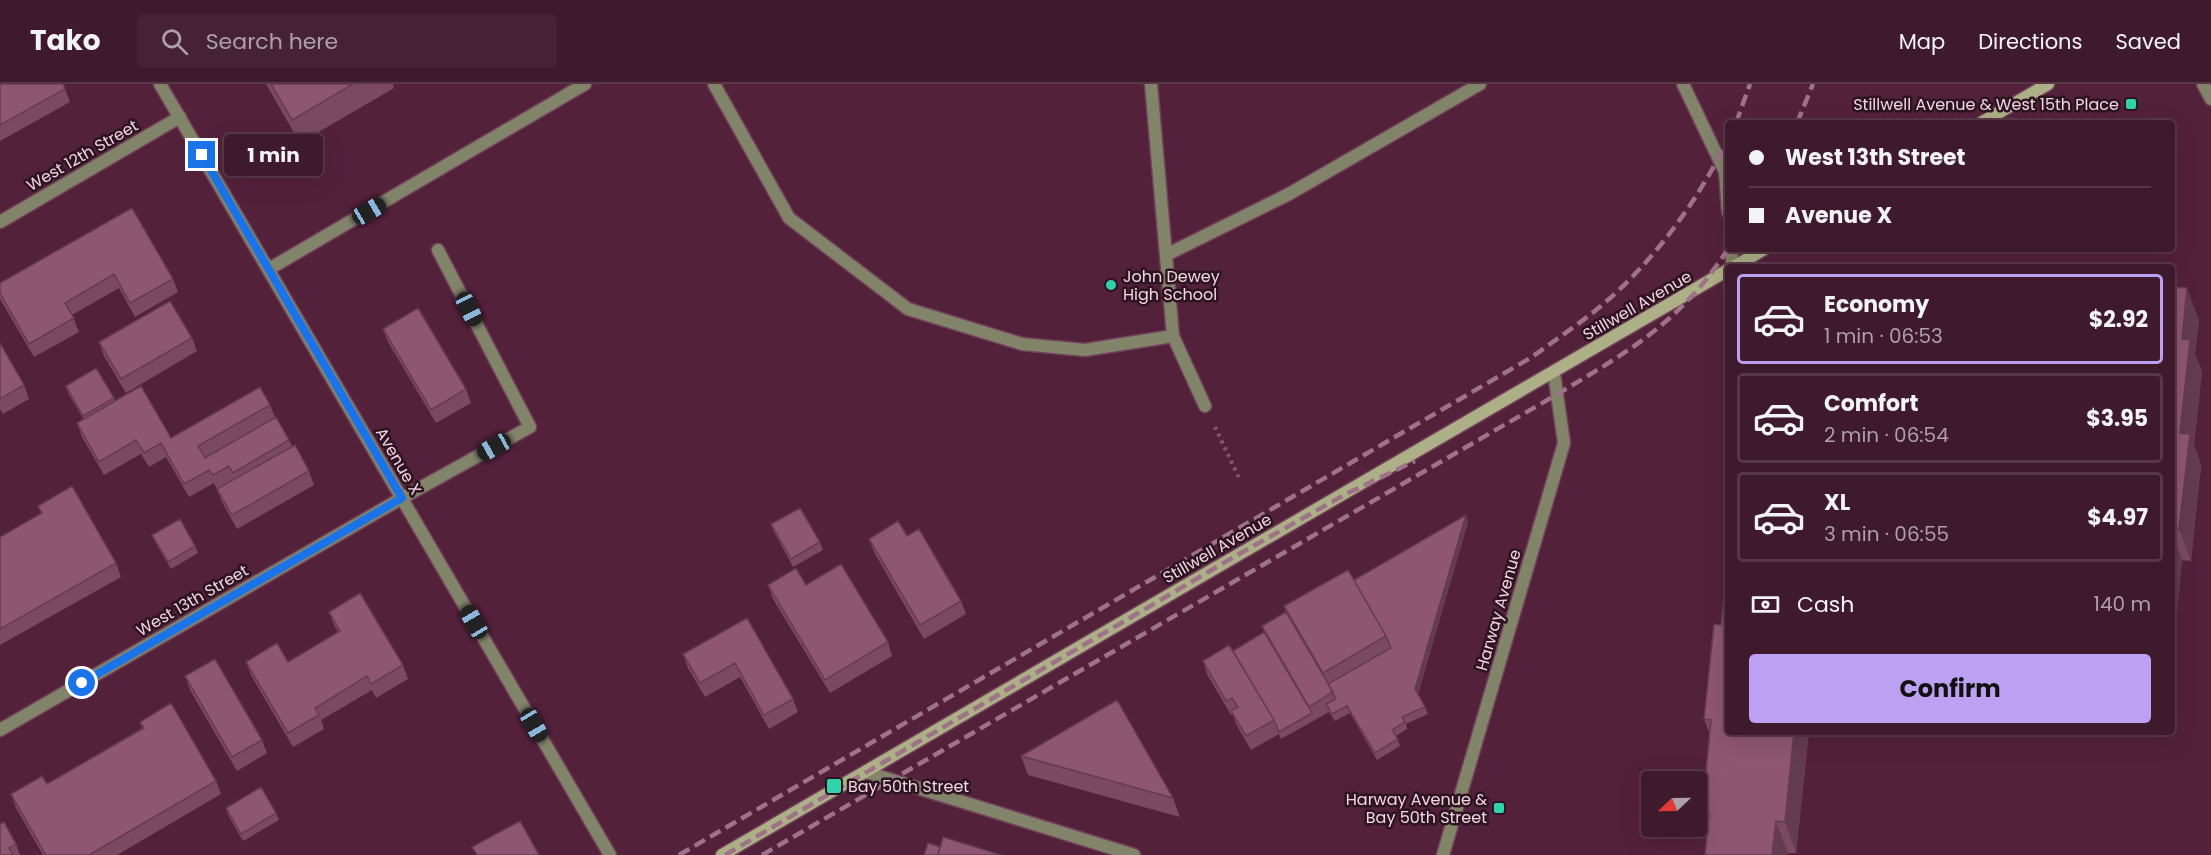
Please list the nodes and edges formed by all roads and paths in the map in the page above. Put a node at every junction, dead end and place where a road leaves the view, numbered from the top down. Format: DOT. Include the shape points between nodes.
graph roads {
  1 [pos="160,84"];
  2 [pos="585,84"];
  3 [pos="714,84"];
  4 [pos="1151,84"];
  5 [pos="1480,84"];
  6 [pos="1683,84"];
  7 [pos="2048,84"];
  8 [pos="2203,84"];
  9 [pos="2211,99"];
  10 [pos="180,117"];
  11 [pos="1986,120"];
  12 [pos="1725,171"];
  13 [pos="0,222"];
  14 [pos="438,250"];
  15 [pos="1759,252"];
  16 [pos="1166,255"];
  17 [pos="1738,264"];
  18 [pos="269,269"];
  19 [pos="1725,272"];
  20 [pos="1173,336"];
  21 [pos="1554,373"];
  22 [pos="1205,406"];
  23 [pos="1240,480"];
  24 [pos="402,498"];
  25 [pos="0,730"];
  26 [pos="866,771"];
  27 [pos="610,855"];
  28 [pos="722,855"];
  29 [pos="1134,855"];
  30 [pos="1443,855"];
  1 -- 10 [label="street, Avenue X"];
  2 -- 18 [label="street"];
  3 -- 20 [label="street" via="789,218 908,309 1022,344 1085,350"];
  4 -- 16 [label="street"];
  5 -- 16 [label="street" via="1289,194"];
  6 -- 12 [label="street"];
  7 -- 11 [label="main road"];
  8 -- 9 [label="street"];
  10 -- 13 [label="street, West 12th Street"];
  10 -- 18 [label="street, Avenue X"];
  14 -- 24 [label="street, West 13th Street" via="530,427"];
  15 -- 17 [label="main road"];
  16 -- 20 [label="street"];
  18 -- 24 [label="street, Avenue X"];
  19 -- 21 [label="main road, Stillwell Avenue"];
  20 -- 22 [label="street"];
  21 -- 26 [label="main road, Stillwell Avenue"];
  21 -- 30 [label="street, Harway Avenue" via="1564,443"];
  22 -- 23 [label="path"];
  24 -- 25 [label="street, West 13th Street"];
  24 -- 27 [label="street, Avenue X"];
  26 -- 28 [label="main road, Stillwell Avenue"];
  26 -- 29 [label="street"];
}
